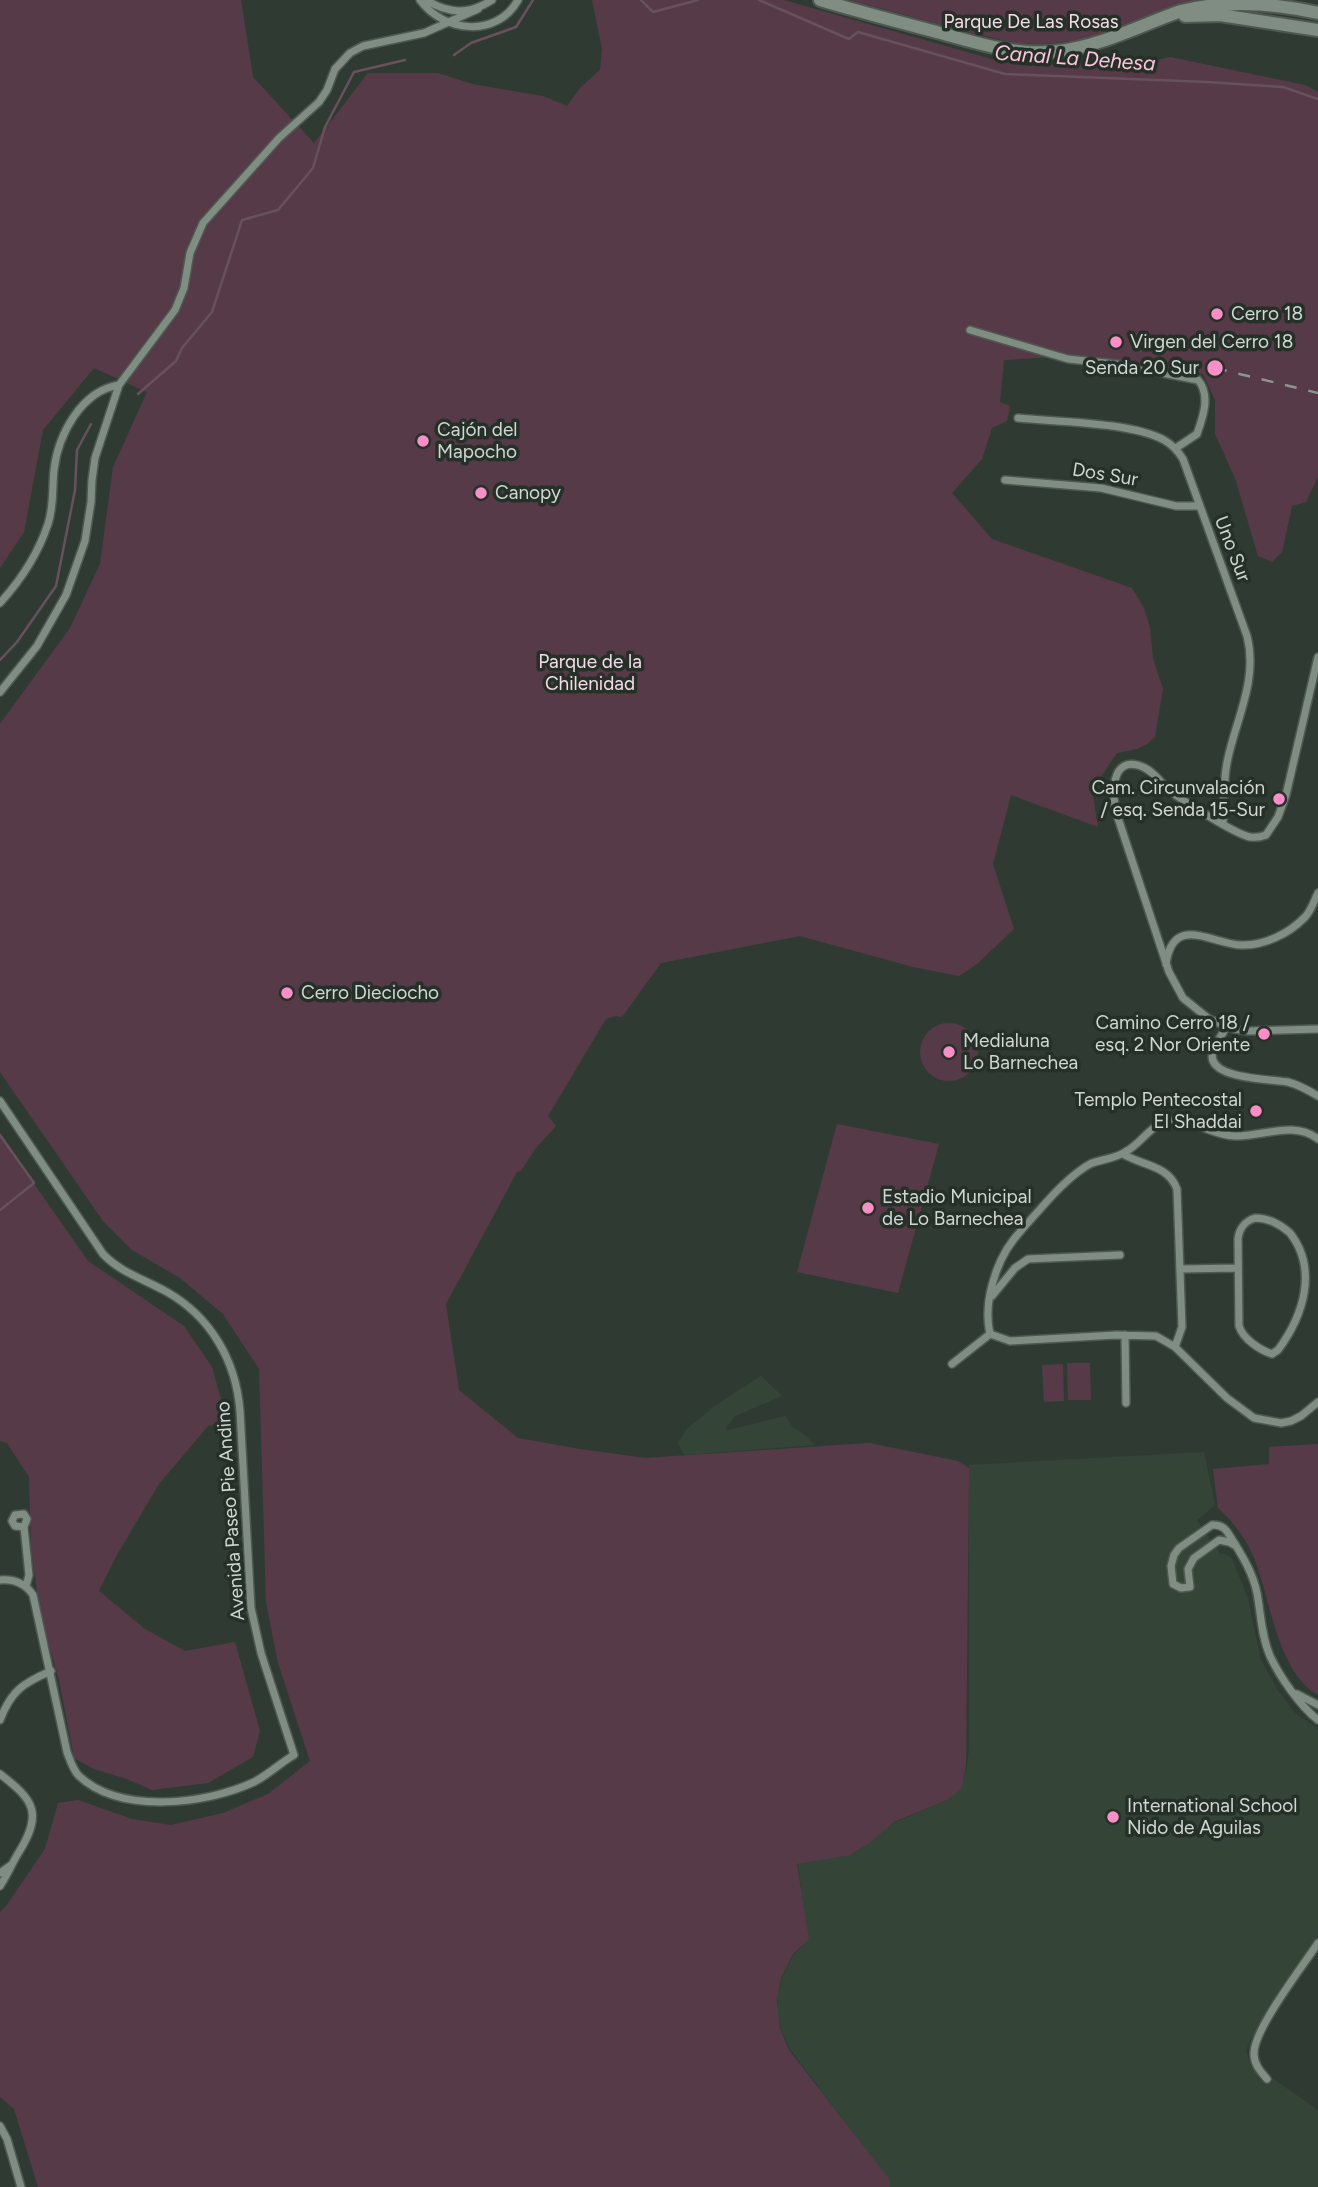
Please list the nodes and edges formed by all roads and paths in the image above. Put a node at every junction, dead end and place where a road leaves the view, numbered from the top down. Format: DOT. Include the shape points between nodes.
graph roads {
  1 [pos="420,0"];
  2 [pos="426,0"];
  3 [pos="492,0"];
  4 [pos="518,0"];
  5 [pos="820,0"];
  6 [pos="1295,8"];
  7 [pos="478,9"];
  8 [pos="1318,13"];
  9 [pos="1164,19"];
  10 [pos="449,23"];
  11 [pos="1278,24"];
  12 [pos="1318,30"];
  13 [pos="970,330"];
  14 [pos="119,385"];
  15 [pos="1018,418"];
  16 [pos="1176,448"];
  17 [pos="1004,480"];
  18 [pos="1199,506"];
  19 [pos="0,603"];
  20 [pos="1318,657"];
  21 [pos="0,692"];
  22 [pos="1223,823"];
  23 [pos="1318,893"];
  24 [pos="1166,965"];
  25 [pos="1226,1027"];
  26 [pos="1318,1029"];
  27 [pos="1318,1096"];
  28 [pos="0,1101"];
  29 [pos="1318,1139"];
  30 [pos="1123,1154"];
  31 [pos="1120,1255"];
  32 [pos="1238,1268"];
  33 [pos="1180,1269"];
  34 [pos="990,1299"];
  35 [pos="990,1334"];
  36 [pos="1125,1335"];
  37 [pos="1175,1347"];
  38 [pos="952,1364"];
  39 [pos="1318,1402"];
  40 [pos="1126,1403"];
  41 [pos="24,1527"];
  42 [pos="1236,1546"];
  43 [pos="0,1580"];
  44 [pos="26,1586"];
  45 [pos="51,1671"];
  46 [pos="1295,1694"];
  47 [pos="1318,1705"];
  48 [pos="0,1720"];
  49 [pos="1318,1720"];
  50 [pos="0,1774"];
  51 [pos="12,1865"];
  52 [pos="0,1872"];
  53 [pos="0,1886"];
  54 [pos="1318,1943"];
  55 [pos="1266,2078"];
  56 [pos="0,2126"];
  57 [pos="21,2187"];
  1 -- 10 [label="street"];
  2 -- 7 [label="street" via="447,9"];
  3 -- 7 [label="street"];
  4 -- 10 [label="street" via="503,18 490,24 465,27"];
  5 -- 9 [label="street" via="1000,49 1033,53 1080,47"];
  6 -- 8 [label="street"];
  6 -- 9 [label="street" via="1219,3"];
  6 -- 11 [label="street" via="1278,10"];
  7 -- 10 [label="street"];
  9 -- 11 [label="street" via="1201,14"];
  10 -- 14 [label="street" via="363,47 345,58 319,102 279,138 203,223 175,310"];
  11 -- 12 [label="street"];
  13 -- 16 [label="street" via="1068,359 1198,380 1204,386 1205,408 1197,434"];
  14 -- 19 [label="street" via="105,387 91,398 69,425 56,458 53,508 43,539 28,568"];
  14 -- 21 [label="street" via="96,458 89,522 73,578 48,630"];
  15 -- 16 [label="street" via="1143,432"];
  16 -- 18 [label="street, Uno Sur"];
  17 -- 18 [label="street, Dos Sur" via="1101,488 1175,506"];
  18 -- 22 [label="street, Uno Sur" via="1250,651 1250,678 1227,762"];
  20 -- 22 [label="street" via="1286,795 1273,828 1266,835 1253,837"];
  22 -- 24 [label="street" via="1176,795 1146,768 1129,765 1115,778 1115,810"];
  23 -- 24 [label="street" via="1306,916 1271,940 1237,945 1189,934 1174,943"];
  24 -- 25 [label="street" via="1189,1003"];
  25 -- 26 [label="street" via="1248,1031"];
  25 -- 27 [label="street" via="1213,1052 1222,1070 1304,1087"];
  28 -- 45 [label="street, Avenida Paseo Pie Andino" via="103,1254 122,1270 187,1306 215,1335 228,1359 239,1397 251,1608 294,1755 257,1781 206,1798 172,1802 116,1796 77,1774 67,1752"];
  29 -- 30 [label="street" via="1296,1130 1235,1136 1167,1121"];
  30 -- 33 [label="street" via="1164,1171 1175,1184"];
  30 -- 34 [label="street" via="1090,1164 1049,1199 1012,1241"];
  31 -- 34 [label="street" via="1028,1259"];
  32 -- 32 [label="street" via="1240,1330 1274,1353 1299,1320 1308,1296 1311,1274 1306,1252 1282,1227 1255,1218 1239,1232"];
  32 -- 33 [label="street"];
  33 -- 37 [label="street" via="1182,1326"];
  34 -- 35 [label="street"];
  35 -- 36 [label="street" via="1010,1341"];
  35 -- 38 [label="street"];
  36 -- 37 [label="street" via="1156,1336"];
  36 -- 40 [label="street"];
  37 -- 39 [label="street" via="1254,1418 1291,1421"];
  41 -- 44 [label="street"];
  42 -- 42 [label="street" via="1219,1540 1194,1558 1188,1569 1190,1587 1173,1584 1174,1555 1212,1525 1225,1528"];
  42 -- 46 [label="street" via="1254,1583 1270,1657"];
  43 -- 44 [label="street"];
  44 -- 45 [label="street" via="35,1601"];
  45 -- 48 [label="street" via="19,1688"];
  46 -- 47 [label="street"];
  46 -- 49 [label="street"];
  50 -- 51 [label="street" via="22,1792 32,1811 30,1834"];
  51 -- 52 [label="street"];
  51 -- 53 [label="street"];
  54 -- 55 [label="street" via="1259,2033 1254,2055"];
  56 -- 57 [label="street"];
}
